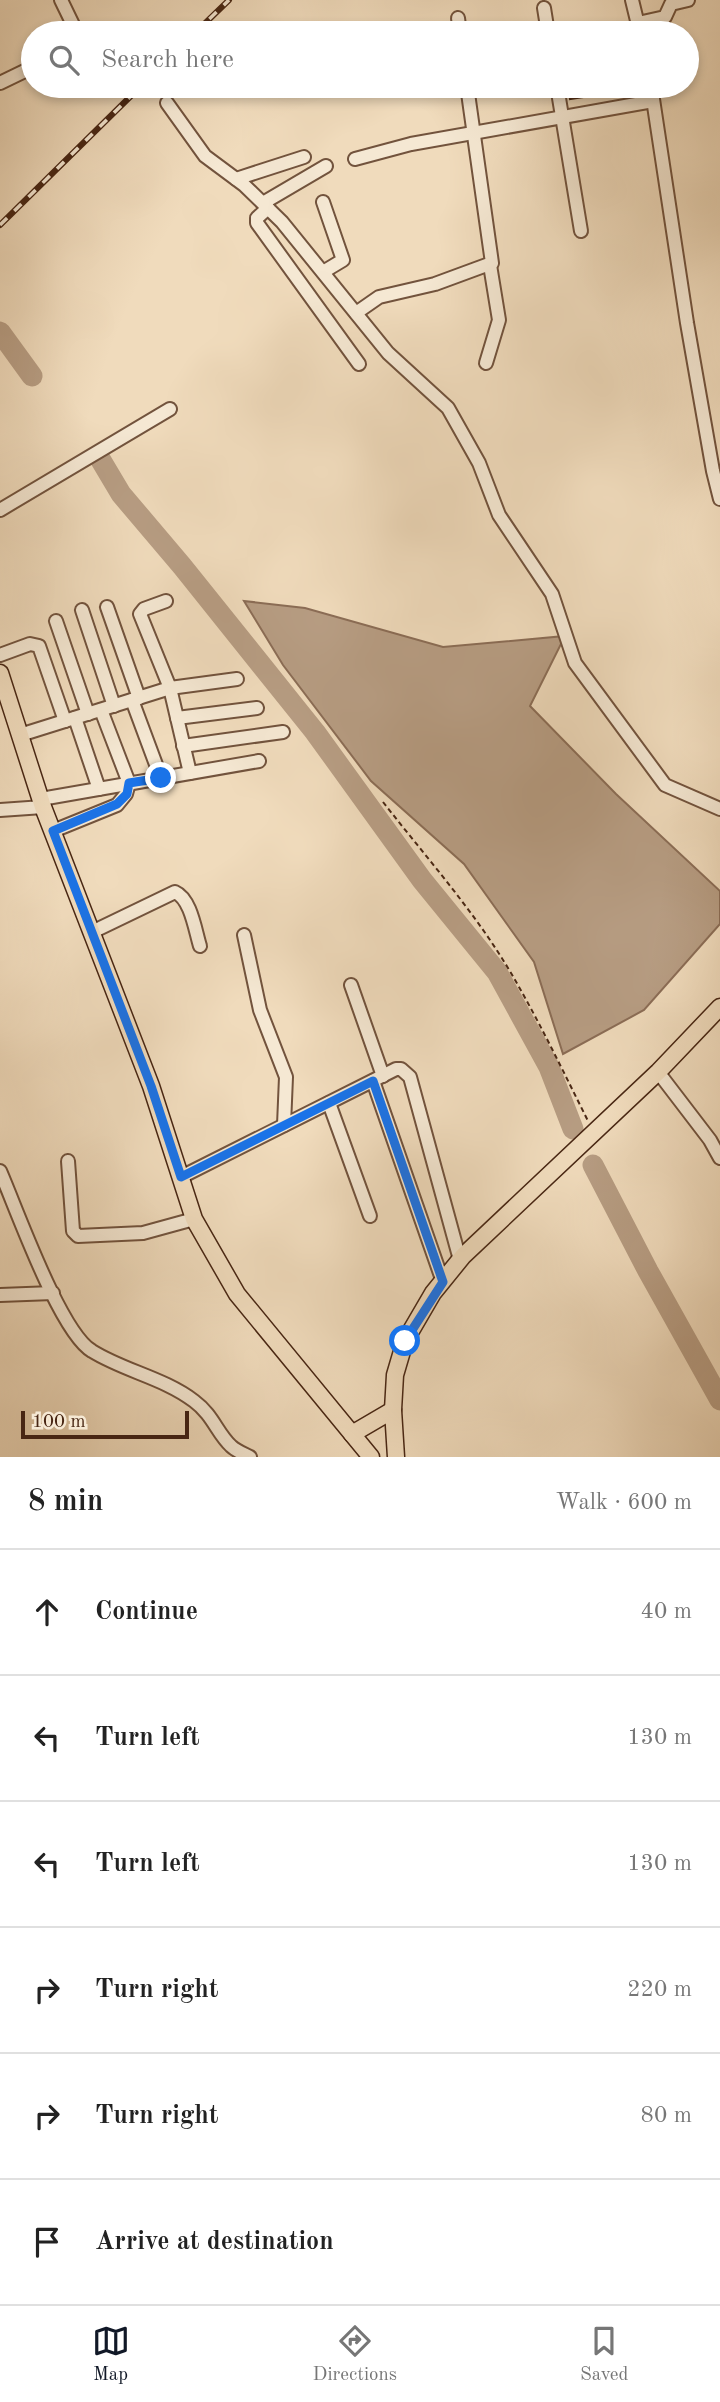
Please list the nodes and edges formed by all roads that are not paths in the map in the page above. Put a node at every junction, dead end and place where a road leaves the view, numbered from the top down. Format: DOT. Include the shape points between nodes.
graph roads {
  1 [pos="61,0"];
  2 [pos="632,0"];
  3 [pos="688,0"];
  4 [pos="544,8"];
  5 [pos="458,18"];
  6 [pos="71,21"];
  7 [pos="458,21"];
  8 [pos="546,21"];
  9 [pos="637,21"];
  10 [pos="656,21"];
  11 [pos="21,72"];
  12 [pos="0,83"];
  13 [pos="469,98"];
  14 [pos="559,98"];
  15 [pos="653,98"];
  16 [pos="653,101"];
  17 [pos="167,103"];
  18 [pos="562,118"];
  19 [pos="473,133"];
  20 [pos="304,158"];
  21 [pos="355,159"];
  22 [pos="326,166"];
  23 [pos="236,179"];
  24 [pos="323,202"];
  25 [pos="266,206"];
  26 [pos="581,231"];
  27 [pos="490,265"];
  28 [pos="323,272"];
  29 [pos="356,313"];
  30 [pos="485,363"];
  31 [pos="359,364"];
  32 [pos="170,409"];
  33 [pos="720,499"];
  34 [pos="0,510"];
  35 [pos="166,601"];
  36 [pos="107,607"];
  37 [pos="82,610"];
  38 [pos="56,621"];
  39 [pos="0,655"];
  40 [pos="0,673"];
  41 [pos="237,679"];
  42 [pos="170,688"];
  43 [pos="135,699"];
  44 [pos="257,708"];
  45 [pos="89,713"];
  46 [pos="177,718"];
  47 [pos="283,732"];
  48 [pos="20,735"];
  49 [pos="183,746"];
  50 [pos="259,761"];
  51 [pos="190,773"];
  52 [pos="161,778"];
  53 [pos="129,783"];
  54 [pos="99,789"];
  55 [pos="42,803"];
  56 [pos="720,809"];
  57 [pos="0,810"];
  58 [pos="53,831"];
  59 [pos="92,932"];
  60 [pos="244,935"];
  61 [pos="200,946"];
  62 [pos="351,985"];
  63 [pos="720,1007"];
  64 [pos="658,1072"];
  65 [pos="378,1079"];
  66 [pos="329,1103"];
  67 [pos="285,1125"];
  68 [pos="720,1158"];
  69 [pos="68,1161"];
  70 [pos="0,1171"];
  71 [pos="181,1177"];
  72 [pos="370,1216"];
  73 [pos="194,1219"];
  74 [pos="460,1260"];
  75 [pos="443,1282"];
  76 [pos="53,1293"];
  77 [pos="0,1294"];
  78 [pos="393,1410"];
  79 [pos="352,1434"];
  80 [pos="250,1457"];
  81 [pos="371,1457"];
  82 [pos="396,1457"];
  1 -- 6 [label="street"];
  2 -- 9 [label="street"];
  3 -- 10 [label="street" via="671,4 665,17"];
  4 -- 8 [label="street"];
  5 -- 7 [label="street"];
  11 -- 12 [label="street"];
  13 -- 19 [label="street"];
  14 -- 18 [label="street"];
  15 -- 16 [label="street"];
  16 -- 18 [label="street"];
  16 -- 33 [label="street"];
  17 -- 23 [label="street" via="205,156"];
  18 -- 19 [label="street"];
  18 -- 26 [label="street"];
  19 -- 21 [label="street"];
  19 -- 27 [label="street"];
  20 -- 23 [label="street"];
  22 -- 25 [label="street"];
  23 -- 25 [label="street"];
  24 -- 28 [label="street" via="343,260"];
  25 -- 28 [label="street"];
  25 -- 31 [label="street" via="257,223"];
  27 -- 29 [label="street" via="379,297"];
  27 -- 30 [label="street" via="499,320"];
  28 -- 29 [label="street"];
  29 -- 56 [label="street" via="388,353 452,414 479,463 499,515 552,594 575,663 659,779 673,790"];
  32 -- 34 [label="street"];
  35 -- 42 [label="street" via="140,614"];
  36 -- 43 [label="street"];
  37 -- 45 [label="street"];
  38 -- 45 [label="street"];
  39 -- 45 [label="street" via="30,644 39,646"];
  40 -- 48 [label="main road"];
  41 -- 42 [label="street"];
  42 -- 43 [label="street"];
  42 -- 46 [label="street"];
  43 -- 45 [label="street"];
  43 -- 52 [label="street"];
  44 -- 46 [label="street"];
  45 -- 48 [label="street"];
  45 -- 53 [label="street"];
  45 -- 54 [label="street"];
  46 -- 49 [label="street"];
  47 -- 49 [label="street"];
  48 -- 55 [label="main road"];
  49 -- 51 [label="street"];
  50 -- 51 [label="street"];
  51 -- 52 [label="street"];
  52 -- 53 [label="street"];
  53 -- 54 [label="street"];
  53 -- 58 [label="street" via="127,794 117,804"];
  54 -- 55 [label="street"];
  55 -- 57 [label="street"];
  55 -- 58 [label="main road"];
  58 -- 59 [label="main road"];
  59 -- 61 [label="street" via="175,892 186,903"];
  59 -- 71 [label="main road"];
  60 -- 67 [label="street" via="257,1002 286,1077"];
  62 -- 65 [label="street"];
  63 -- 64 [label="main road"];
  64 -- 68 [label="street"];
  64 -- 74 [label="main road"];
  65 -- 66 [label="street"];
  65 -- 74 [label="street" via="401,1069 410,1077"];
  65 -- 75 [label="street"];
  66 -- 67 [label="street"];
  66 -- 72 [label="street"];
  67 -- 71 [label="street"];
  69 -- 73 [label="street" via="73,1231 78,1236 143,1233"];
  70 -- 76 [label="street"];
  71 -- 73 [label="main road"];
  73 -- 79 [label="main road" via="237,1294"];
  74 -- 75 [label="main road"];
  75 -- 78 [label="main road" via="405,1341 395,1374"];
  76 -- 77 [label="street"];
  76 -- 80 [label="street" via="70,1328 91,1350 194,1400 231,1446"];
  78 -- 79 [label="main road"];
  78 -- 82 [label="main road"];
  79 -- 81 [label="main road"];
}
